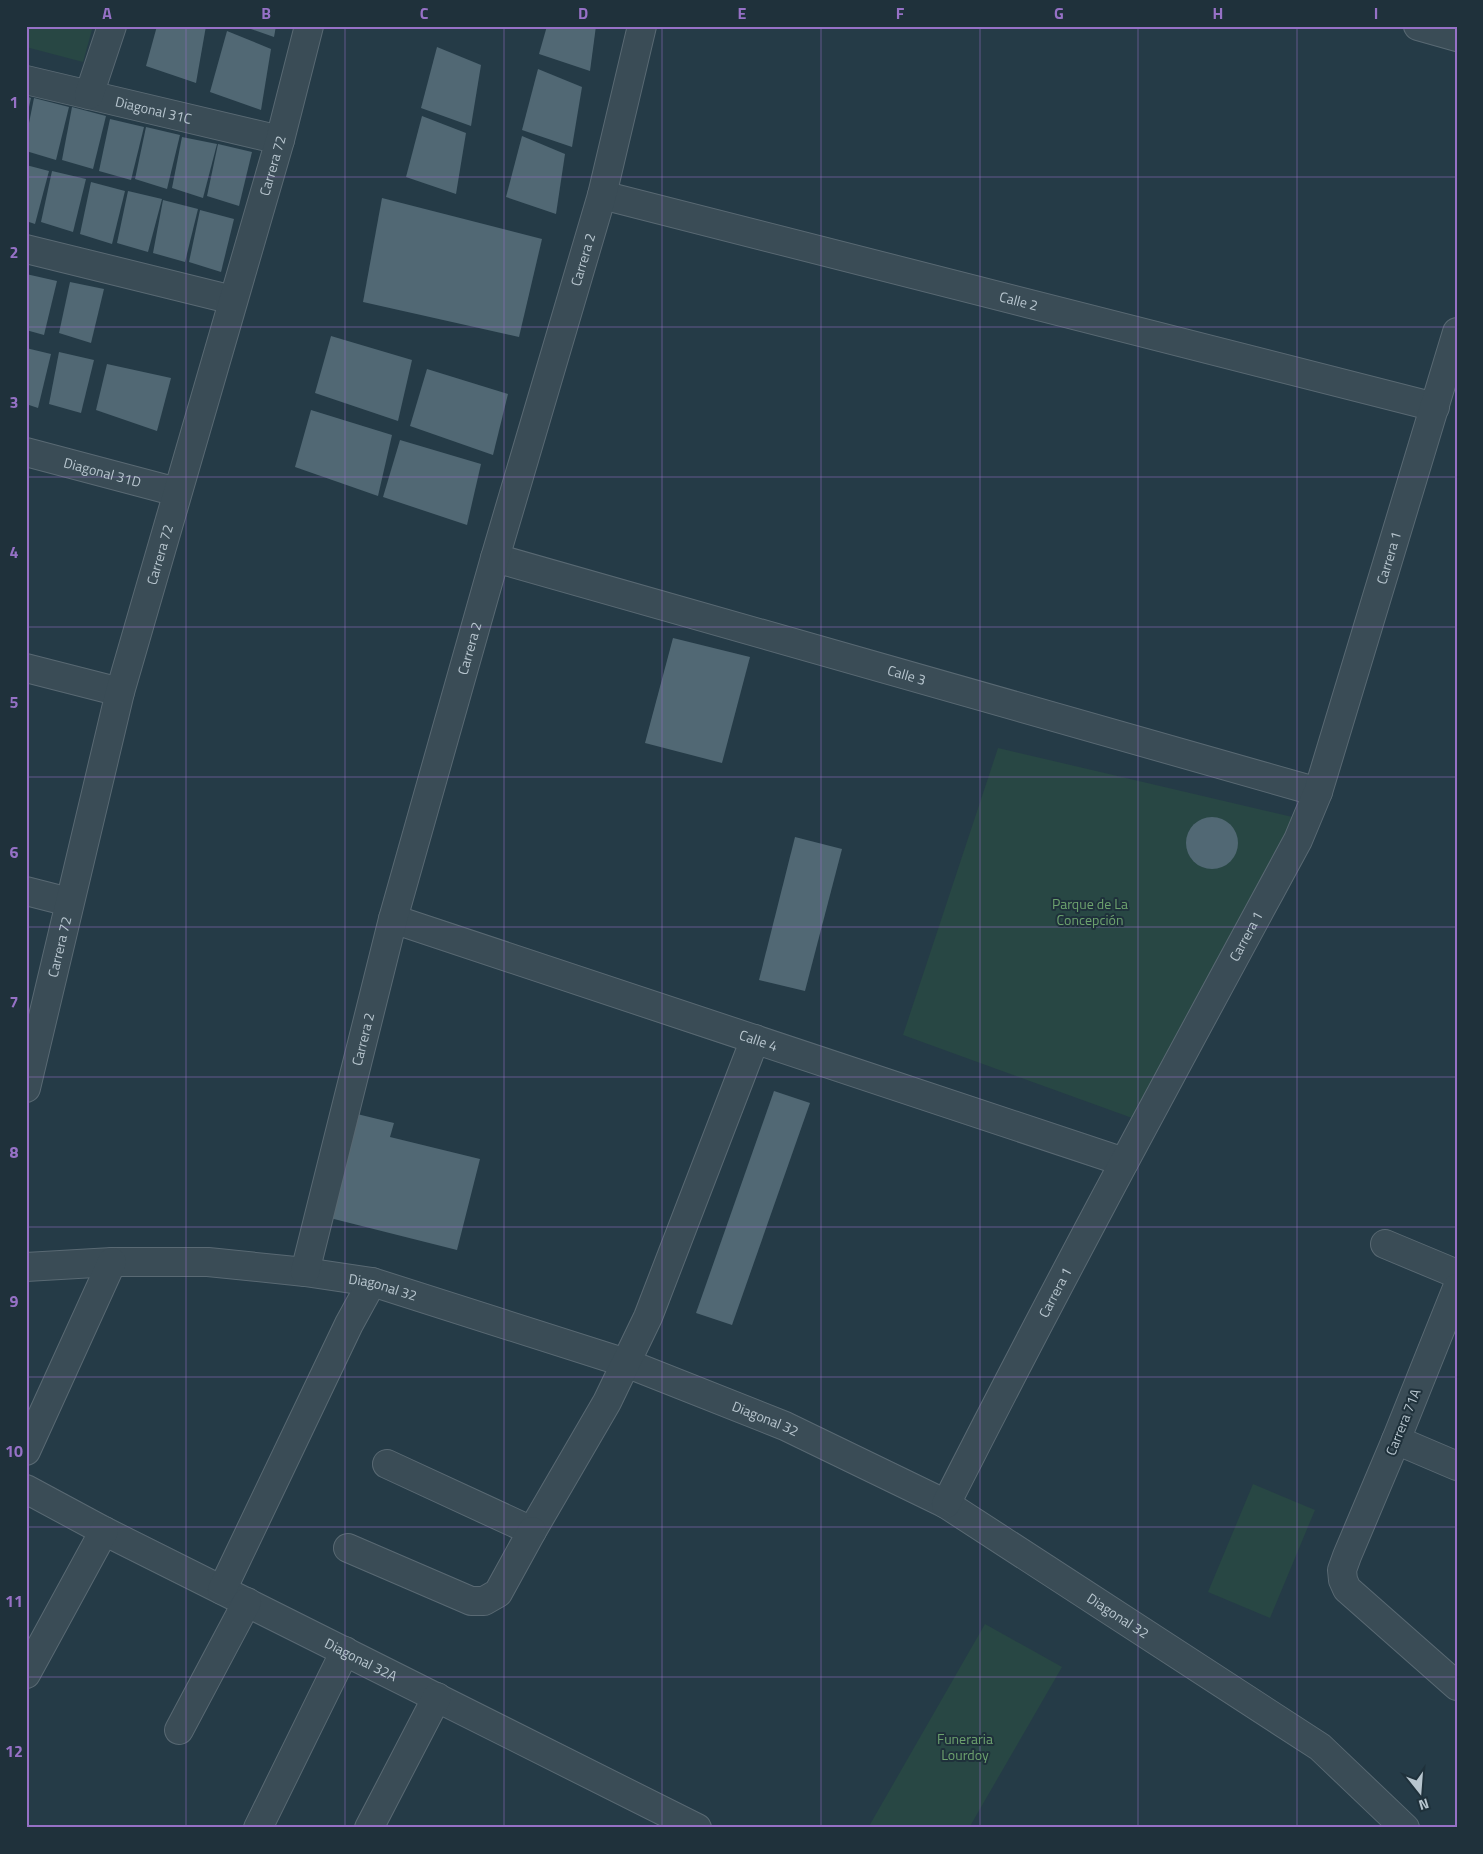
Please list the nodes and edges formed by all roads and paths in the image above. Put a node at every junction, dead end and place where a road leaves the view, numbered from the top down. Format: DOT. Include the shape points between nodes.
graph roads {
  1 [pos="112,26"];
  2 [pos="309,26"];
  3 [pos="642,26"];
  4 [pos="1418,26"];
  5 [pos="1457,37"];
  6 [pos="26,80"];
  7 [pos="89,96"];
  8 [pos="280,140"];
  9 [pos="602,195"];
  10 [pos="26,248"];
  11 [pos="233,300"];
  12 [pos="1457,332"];
  13 [pos="1435,407"];
  14 [pos="26,452"];
  15 [pos="177,492"];
  16 [pos="495,558"];
  17 [pos="26,668"];
  18 [pos="120,692"];
  19 [pos="1318,792"];
  20 [pos="26,891"];
  21 [pos="69,902"];
  22 [pos="393,919"];
  23 [pos="755,1040"];
  24 [pos="26,1088"];
  25 [pos="1124,1162"];
  26 [pos="1385,1244"];
  27 [pos="112,1262"];
  28 [pos="26,1268"];
  29 [pos="305,1272"];
  30 [pos="1457,1274"];
  31 [pos="372,1282"];
  32 [pos="1457,1288"];
  33 [pos="626,1363"];
  34 [pos="1396,1440"];
  35 [pos="26,1451"];
  36 [pos="387,1464"];
  37 [pos="1457,1466"];
  38 [pos="26,1489"];
  39 [pos="946,1504"];
  40 [pos="532,1530"];
  41 [pos="104,1531"];
  42 [pos="348,1548"];
  43 [pos="222,1590"];
  44 [pos="247,1602"];
  45 [pos="345,1651"];
  46 [pos="26,1674"];
  47 [pos="1457,1686"];
  48 [pos="437,1697"];
  49 [pos="179,1730"];
  50 [pos="258,1828"];
  51 [pos="369,1828"];
  52 [pos="697,1828"];
  53 [pos="1404,1828"];
  1 -- 7 [label="street"];
  2 -- 8 [label="street, Carrera 72"];
  3 -- 9 [label="street, Carrera 2"];
  4 -- 5 [label="street"];
  6 -- 7 [label="street, Diagonal 31C"];
  7 -- 8 [label="street, Diagonal 31C"];
  8 -- 11 [label="street, Carrera 72"];
  9 -- 13 [label="street, Calle 2"];
  9 -- 16 [label="street, Carrera 2"];
  10 -- 11 [label="street"];
  11 -- 15 [label="street, Carrera 72"];
  12 -- 13 [label="street, Carrera 1"];
  13 -- 19 [label="street, Carrera 1"];
  14 -- 15 [label="street, Diagonal 31D"];
  15 -- 18 [label="street, Carrera 72"];
  16 -- 19 [label="street, Calle 3"];
  16 -- 22 [label="street, Carrera 2"];
  17 -- 18 [label="street"];
  18 -- 21 [label="street, Carrera 72"];
  19 -- 25 [label="street, Carrera 1" via="1298,840"];
  20 -- 21 [label="street"];
  21 -- 24 [label="street, Carrera 72"];
  22 -- 23 [label="street, Calle 4"];
  22 -- 29 [label="street, Carrera 2"];
  23 -- 25 [label="street, Calle 4"];
  23 -- 33 [label="street" via="648,1317"];
  25 -- 39 [label="street, Carrera 1"];
  26 -- 30 [label="street"];
  27 -- 28 [label="street, Diagonal 32"];
  27 -- 29 [label="street, Diagonal 32" via="208,1262"];
  27 -- 35 [label="street"];
  29 -- 31 [label="street, Diagonal 32"];
  31 -- 33 [label="street, Diagonal 32"];
  31 -- 43 [label="street"];
  32 -- 34 [label="street, Carrera 71A"];
  33 -- 39 [label="street, Diagonal 32" via="785,1426"];
  33 -- 40 [label="street" via="608,1402"];
  34 -- 37 [label="street"];
  34 -- 47 [label="street, Carrera 71A" via="1347,1556 1342,1570 1343,1580 1347,1589"];
  36 -- 40 [label="street"];
  38 -- 41 [label="street, Diagonal 32A"];
  39 -- 53 [label="street, Diagonal 32" via="1320,1747"];
  40 -- 42 [label="street" via="498,1593 484,1601 471,1600"];
  41 -- 43 [label="street, Diagonal 32A"];
  41 -- 46 [label="street"];
  43 -- 44 [label="street, Diagonal 32A"];
  44 -- 45 [label="street, Diagonal 32A"];
  44 -- 49 [label="street"];
  45 -- 48 [label="street, Diagonal 32A"];
  45 -- 50 [label="street"];
  48 -- 51 [label="street"];
  48 -- 52 [label="street, Diagonal 32A"];
}
